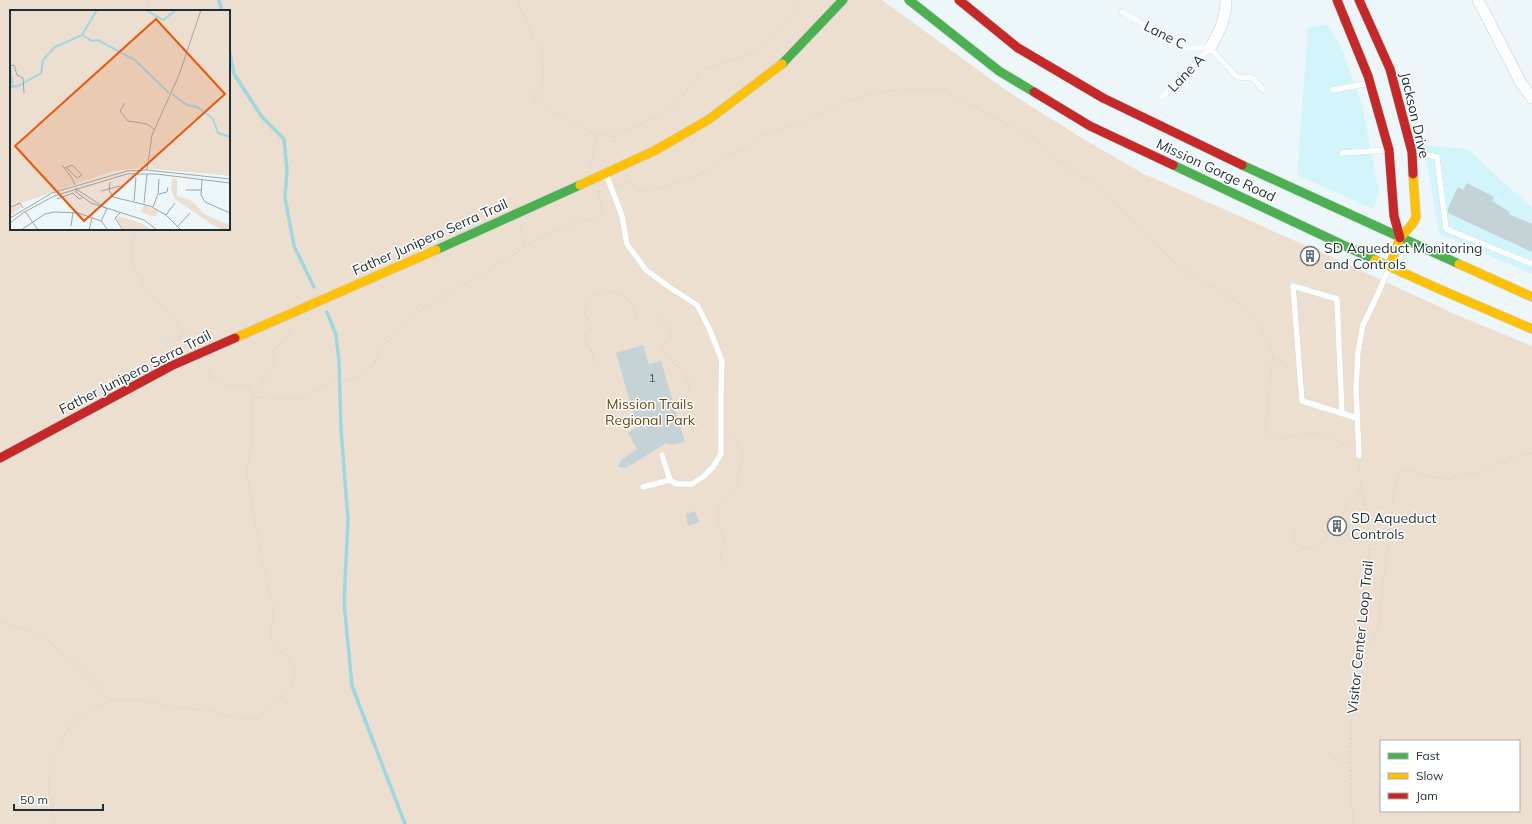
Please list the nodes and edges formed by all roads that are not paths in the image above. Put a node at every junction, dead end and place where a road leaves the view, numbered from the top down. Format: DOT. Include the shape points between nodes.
graph roads {
  1 [pos="843,0"];
  2 [pos="909,0"];
  3 [pos="959,0"];
  4 [pos="1226,0"];
  5 [pos="1337,0"];
  6 [pos="1359,0"];
  7 [pos="1478,0"];
  8 [pos="1122,12"];
  9 [pos="1210,48"];
  10 [pos="1370,83"];
  11 [pos="1263,90"];
  12 [pos="1333,90"];
  13 [pos="1162,97"];
  14 [pos="1532,98"];
  15 [pos="1389,150"];
  16 [pos="1342,152"];
  17 [pos="1412,152"];
  18 [pos="606,174"];
  19 [pos="1400,238"];
  20 [pos="1532,264"];
  21 [pos="1390,266"];
  22 [pos="1532,297"];
  23 [pos="1532,329"];
  24 [pos="1342,413"];
  25 [pos="1357,418"];
  26 [pos="662,455"];
  27 [pos="1359,456"];
  28 [pos="0,458"];
  29 [pos="670,480"];
  30 [pos="643,487"];
  1 -- 18 [label="main road, Father Junipero Serra Trail" via="782,64 708,120 654,151"];
  2 -- 21 [label="main road, Mission Gorge Road" via="999,71 1090,126"];
  3 -- 19 [label="main road, Mission Gorge Road" via="1018,48 1103,98"];
  4 -- 9 [label="street" via="1221,28"];
  5 -- 10 [label="main road"];
  6 -- 17 [label="main road, Jackson Drive" via="1390,69"];
  7 -- 14 [label="street" via="1521,83"];
  8 -- 9 [label="lane, Lane C" via="1186,48"];
  9 -- 11 [label="lane" via="1237,78 1253,78"];
  9 -- 13 [label="lane, Lane A"];
  10 -- 12 [label="lane"];
  10 -- 15 [label="main road"];
  15 -- 16 [label="lane"];
  15 -- 19 [label="main road" via="1394,216"];
  17 -- 19 [label="main road, Jackson Drive" via="1416,217"];
  17 -- 20 [label="lane" via="1437,157 1446,229"];
  18 -- 28 [label="main road, Father Junipero Serra Trail" via="171,366"];
  18 -- 29 [label="lane" via="622,216 627,244 646,270 697,305 722,361 721,454 713,467 692,484 677,484"];
  19 -- 21 [label="main road, Jackson Drive"];
  19 -- 22 [label="main road, Mission Gorge Road"];
  21 -- 23 [label="main road, Mission Gorge Road"];
  21 -- 25 [label="lane" via="1362,325 1356,388"];
  24 -- 24 [label="lane" via="1337,300 1293,286 1302,401"];
  24 -- 25 [label="lane"];
  25 -- 27 [label="lane"];
  26 -- 29 [label="lane"];
  29 -- 30 [label="lane"];
}
